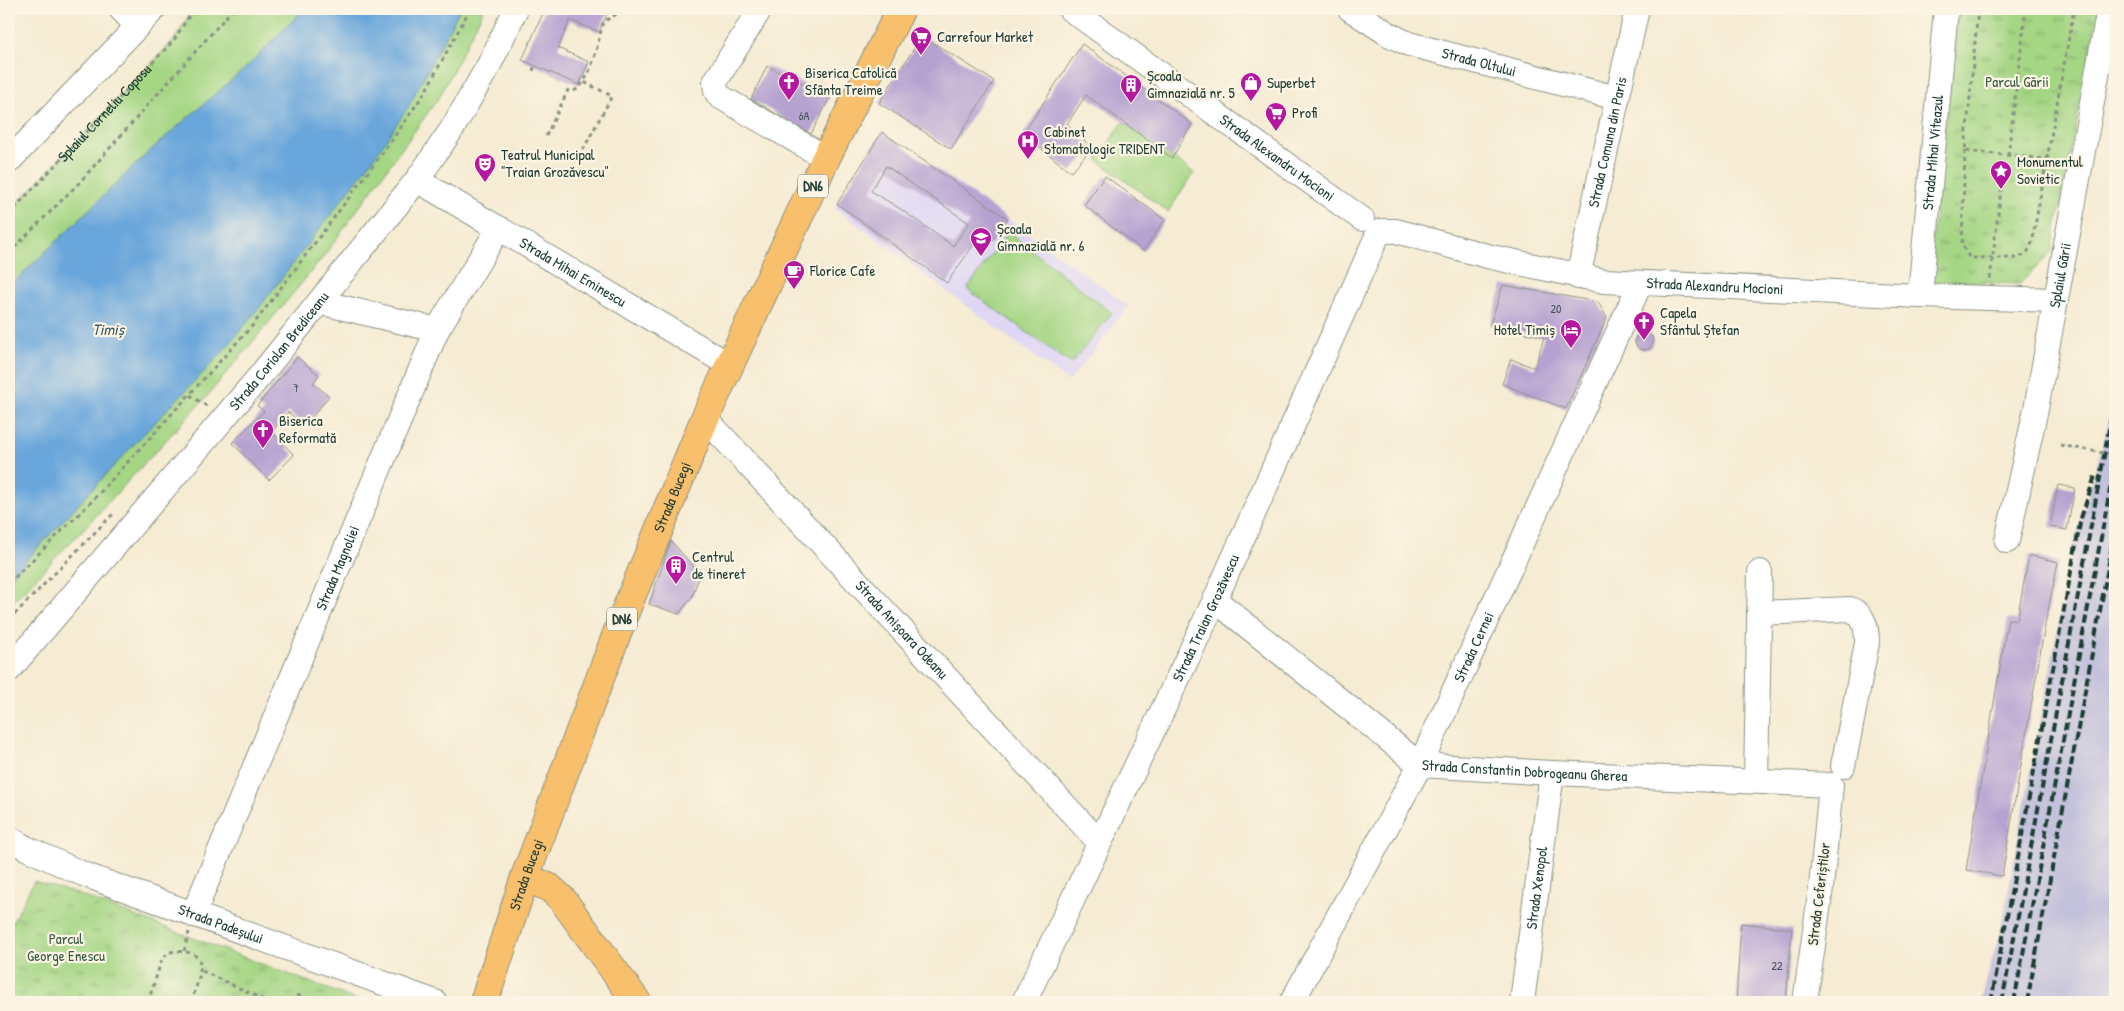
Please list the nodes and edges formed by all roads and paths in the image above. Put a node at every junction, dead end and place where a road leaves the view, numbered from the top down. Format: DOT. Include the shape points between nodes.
graph roads {
  1 [pos="154,9"];
  2 [pos="196,9"];
  3 [pos="233,9"];
  4 [pos="470,9"];
  5 [pos="516,9"];
  6 [pos="625,9"];
  7 [pos="760,9"];
  8 [pos="901,9"];
  9 [pos="1070,9"];
  10 [pos="1350,9"];
  11 [pos="1637,9"];
  12 [pos="1946,9"];
  13 [pos="1978,9"];
  14 [pos="2026,9"];
  15 [pos="2074,9"];
  16 [pos="2109,9"];
  17 [pos="128,17"];
  18 [pos="535,65"];
  19 [pos="533,71"];
  20 [pos="584,82"];
  21 [pos="569,88"];
  22 [pos="574,91"];
  23 [pos="1617,98"];
  24 [pos="546,136"];
  25 [pos="1965,151"];
  26 [pos="2008,155"];
  27 [pos="579,158"];
  28 [pos="826,158"];
  29 [pos="2048,159"];
  30 [pos="9,161"];
  31 [pos="417,180"];
  32 [pos="2001,190"];
  33 [pos="9,214"];
  34 [pos="1371,225"];
  35 [pos="499,228"];
  36 [pos="9,253"];
  37 [pos="1993,258"];
  38 [pos="1578,276"];
  39 [pos="1990,279"];
  40 [pos="1640,284"];
  41 [pos="1920,296"];
  42 [pos="2056,300"];
  43 [pos="320,302"];
  44 [pos="437,330"];
  45 [pos="728,364"];
  46 [pos="190,394"];
  47 [pos="199,400"];
  48 [pos="704,418"];
  49 [pos="2060,445"];
  50 [pos="2115,455"];
  51 [pos="2007,541"];
  52 [pos="1760,572"];
  53 [pos="9,583"];
  54 [pos="1215,600"];
  55 [pos="1759,613"];
  56 [pos="9,670"];
  57 [pos="1420,765"];
  58 [pos="1552,773"];
  59 [pos="1837,775"];
  60 [pos="1756,781"];
  61 [pos="9,838"];
  62 [pos="1099,842"];
  63 [pos="525,877"];
  64 [pos="193,915"];
  65 [pos="202,971"];
  66 [pos="148,1002"];
  67 [pos="191,1002"];
  68 [pos="269,1002"];
  69 [pos="293,1002"];
  70 [pos="317,1002"];
  71 [pos="435,1002"];
  72 [pos="484,1002"];
  73 [pos="637,1002"];
  74 [pos="1024,1002"];
  75 [pos="1292,1002"];
  76 [pos="1522,1002"];
  77 [pos="1805,1002"];
  1 -- 17 [label="street"];
  2 -- 33 [label="path, Splaiul Corneliu Coposu" via="174,40"];
  3 -- 36 [label="path" via="78,184"];
  4 -- 46 [label="path" via="425,92 390,143 253,325"];
  5 -- 31 [label="street, Strada Coriolan Brediceanu" via="489,65 452,129"];
  6 -- 20 [label="path" via="603,22"];
  7 -- 28 [label="street" via="715,82 716,91 719,96"];
  8 -- 28 [label="main road, Strada Bucegi / DN6"];
  9 -- 34 [label="street, Strada Alexandru Mocioni"];
  10 -- 23 [label="street, Strada Oltului" via="1390,36 1409,44"];
  11 -- 23 [label="street, Strada Comuna din Paris"];
  12 -- 41 [label="street, Strada Mihai Viteazul"];
  13 -- 25 [label="path"];
  14 -- 26 [label="path"];
  15 -- 29 [label="path"];
  16 -- 42 [label="street, Splaiul Gării"];
  17 -- 30 [label="street"];
  18 -- 19 [label="path"];
  20 -- 22 [label="path"];
  20 -- 27 [label="path" via="612,96"];
  21 -- 24 [label="path"];
  23 -- 38 [label="street, Strada Comuna din Paris"];
  25 -- 26 [label="path"];
  25 -- 37 [label="path" via="1962,243 1970,258"];
  26 -- 29 [label="path"];
  28 -- 45 [label="main road, Strada Bucegi / DN6"];
  29 -- 37 [label="path" via="2032,243 2027,253 2020,258"];
  31 -- 35 [label="street, Strada Mihai Eminescu"];
  31 -- 43 [label="street, Strada Coriolan Brediceanu"];
  32 -- 37 [label="path"];
  34 -- 38 [label="street, Strada Alexandru Mocioni"];
  34 -- 54 [label="street, Strada Traian Grozăvescu" via="1378,234"];
  35 -- 44 [label="street, Strada Magnoliei"];
  35 -- 45 [label="street, Strada Mihai Eminescu"];
  37 -- 39 [label="path"];
  38 -- 40 [label="street, Strada Alexandru Mocioni"];
  40 -- 41 [label="street, Strada Alexandru Mocioni"];
  40 -- 57 [label="street, Strada Cernei"];
  41 -- 42 [label="street, Strada Alexandru Mocioni"];
  42 -- 51 [label="street, Splaiul Gării"];
  43 -- 44 [label="street"];
  43 -- 56 [label="street, Strada Coriolan Brediceanu"];
  44 -- 64 [label="street, Strada Magnoliei"];
  45 -- 48 [label="main road, Strada Bucegi / DN6"];
  46 -- 47 [label="path"];
  46 -- 53 [label="path" via="94,499"];
  48 -- 62 [label="street, Strada Anișoara Odeanu"];
  48 -- 63 [label="main road, Strada Bucegi / DN6" via="625,612"];
  49 -- 50 [label="path, bridge"];
  52 -- 55 [label="street"];
  54 -- 57 [label="street, Strada Constantin Dobrogeanu Gherea"];
  54 -- 62 [label="street, Strada Traian Grozăvescu"];
  55 -- 59 [label="street, Strada Ceferiștilor" via="1850,609 1865,623 1868,643"];
  55 -- 60 [label="street"];
  57 -- 58 [label="street, Strada Constantin Dobrogeanu Gherea"];
  57 -- 75 [label="street, Strada Cernei"];
  58 -- 60 [label="street, Strada Constantin Dobrogeanu Gherea"];
  58 -- 76 [label="street, Strada Xenopol"];
  59 -- 60 [label="street, Strada Constantin Dobrogeanu Gherea"];
  59 -- 77 [label="street, Strada Ceferiștilor"];
  61 -- 64 [label="street, Strada Padeșului" via="83,874"];
  62 -- 74 [label="street, Strada Traian Grozăvescu"];
  63 -- 72 [label="main road, Strada Bucegi / DN6"];
  63 -- 73 [label="main road" via="550,888 562,899"];
  64 -- 71 [label="street, Strada Padeșului"];
  65 -- 66 [label="path" via="199,959 192,953 169,952 162,959"];
  65 -- 67 [label="path"];
  65 -- 68 [label="path"];
  69 -- 70 [label="path" via="297,995"];
}
